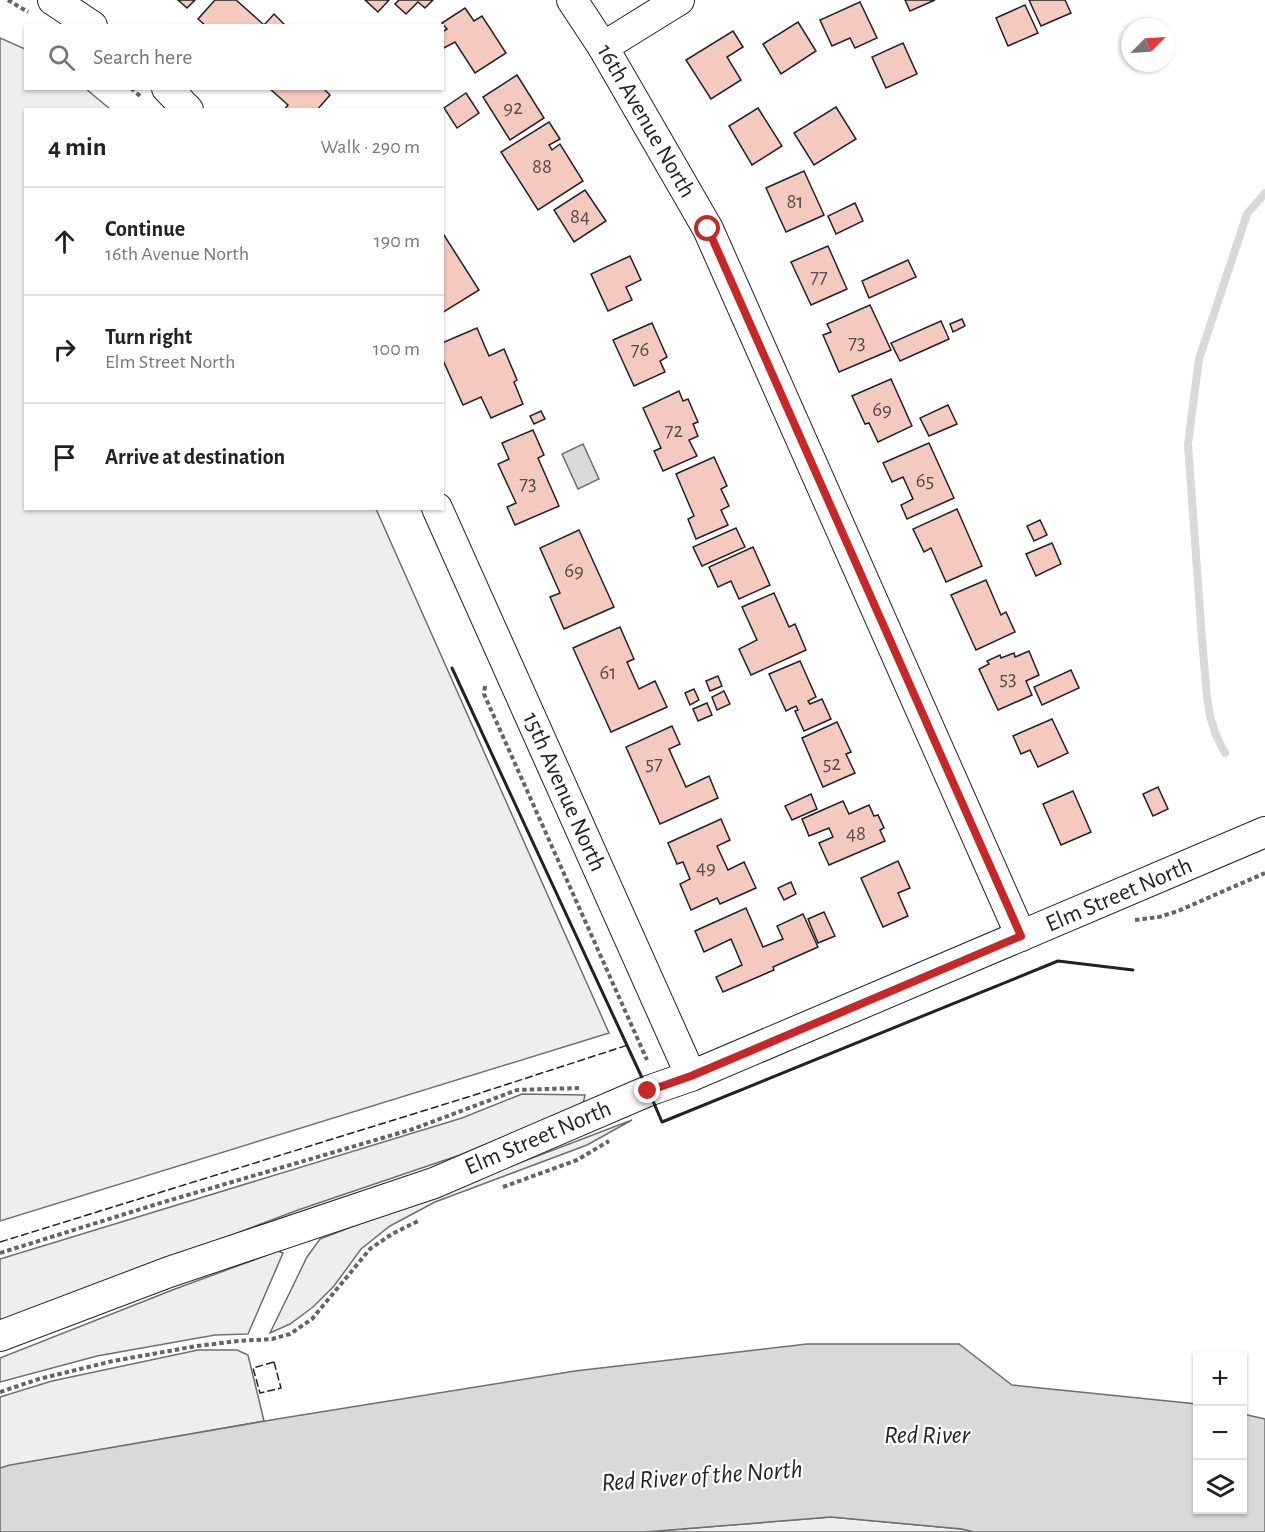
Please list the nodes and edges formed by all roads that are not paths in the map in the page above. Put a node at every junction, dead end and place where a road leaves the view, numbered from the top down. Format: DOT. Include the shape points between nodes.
graph roads {
  1 [pos="53,0"];
  2 [pos="572,0"];
  3 [pos="679,0"];
  4 [pos="89,24"];
  5 [pos="603,46"];
  6 [pos="169,90"];
  7 [pos="187,108"];
  8 [pos="437,510"];
  9 [pos="1265,832"];
  10 [pos="1021,936"];
  11 [pos="691,1076"];
  12 [pos="0,1336"];
  1 -- 4 [label="street"];
  2 -- 5 [label="street, 16th Avenue North"];
  3 -- 5 [label="street"];
  5 -- 10 [label="street, 16th Avenue North" via="708,229"];
  6 -- 7 [label="street"];
  8 -- 11 [label="street, 15th Avenue North"];
  9 -- 10 [label="street, Elm Street North"];
  10 -- 11 [label="street, Elm Street North"];
  11 -- 12 [label="street, Elm Street North" via="434,1183 169,1272"];
}
